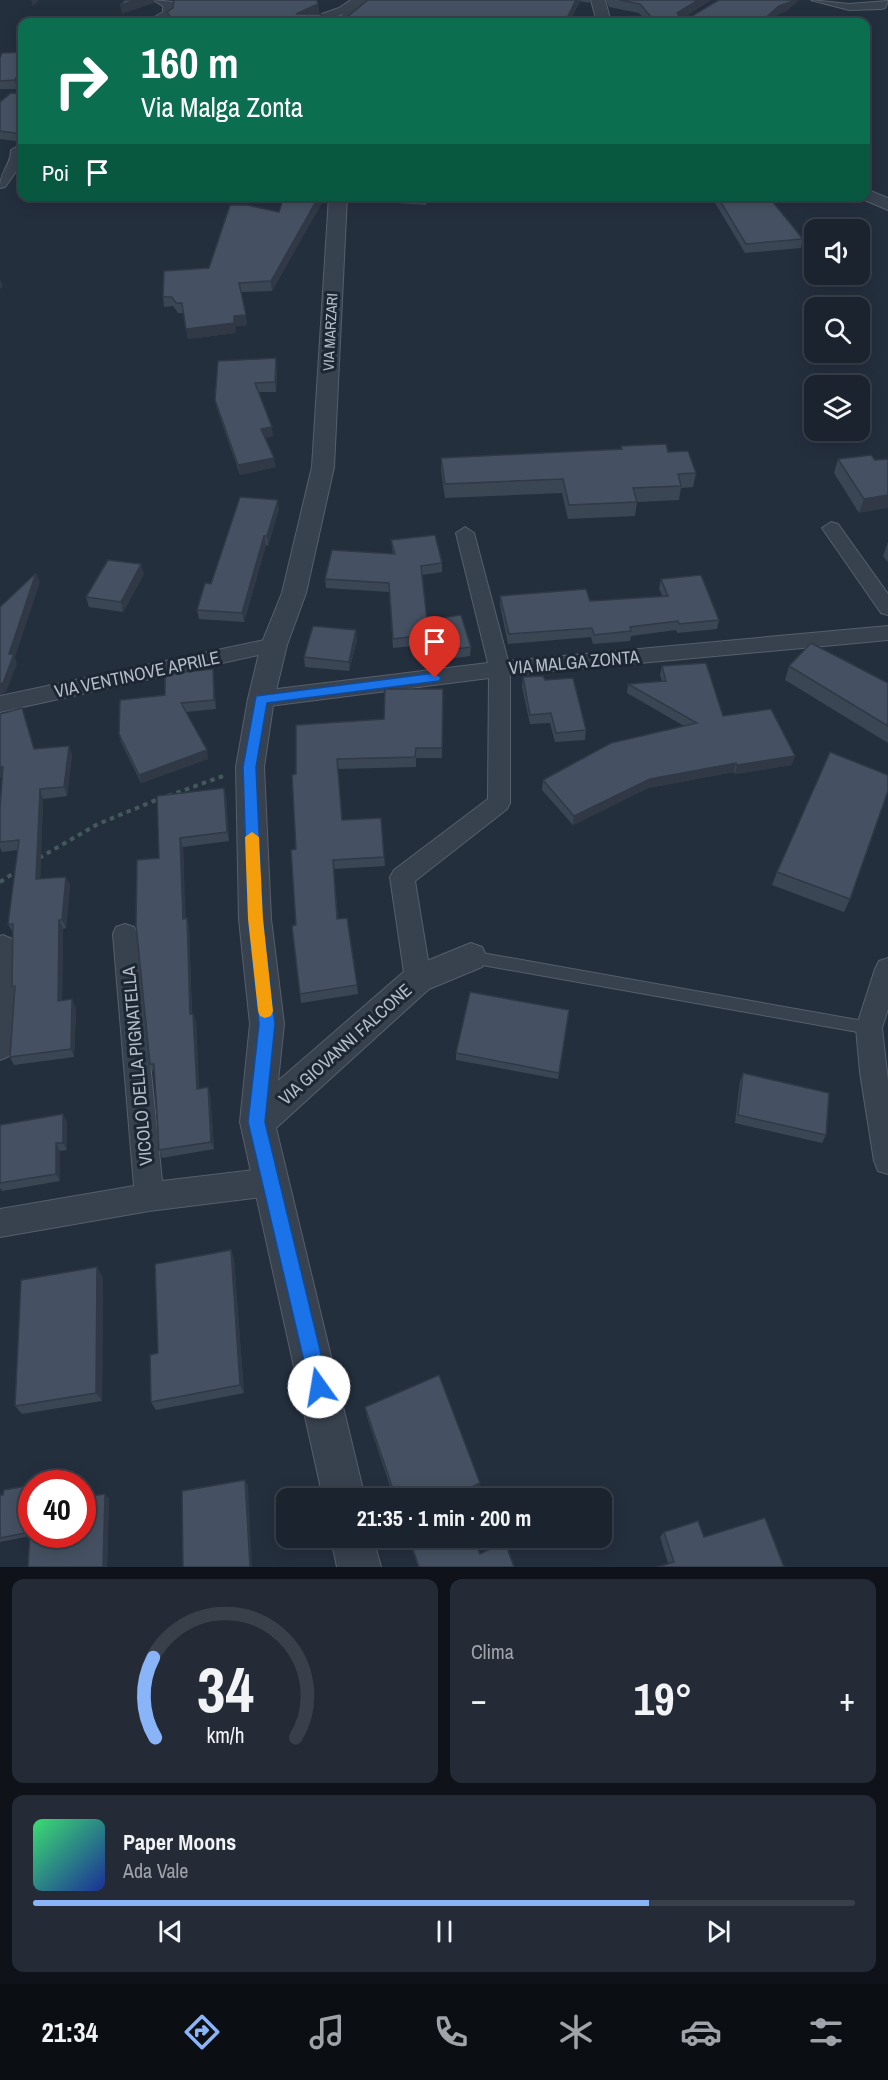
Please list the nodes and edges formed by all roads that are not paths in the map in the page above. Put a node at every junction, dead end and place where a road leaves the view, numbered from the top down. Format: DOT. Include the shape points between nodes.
graph roads {
  1 [pos="359,0"];
  2 [pos="367,0"];
  3 [pos="598,0"];
  4 [pos="816,0"];
  5 [pos="883,0"];
  6 [pos="160,1"];
  7 [pos="186,1"];
  8 [pos="160,18"];
  9 [pos="318,18"];
  10 [pos="349,18"];
  11 [pos="603,18"];
  12 [pos="18,148"];
  13 [pos="0,158"];
  14 [pos="18,160"];
  15 [pos="0,184"];
  16 [pos="870,196"];
  17 [pos="338,201"];
  18 [pos="888,205"];
  19 [pos="831,528"];
  20 [pos="465,533"];
  21 [pos="888,608"];
  22 [pos="888,633"];
  23 [pos="274,645"];
  24 [pos="500,669"];
  25 [pos="261,699"];
  26 [pos="0,704"];
  27 [pos="125,934"];
  28 [pos="3,946"];
  29 [pos="471,957"];
  30 [pos="888,969"];
  31 [pos="418,979"];
  32 [pos="869,1028"];
  33 [pos="0,1048"];
  34 [pos="257,1122"];
  35 [pos="887,1148"];
  36 [pos="270,1182"];
  37 [pos="148,1197"];
  38 [pos="0,1223"];
  39 [pos="342,1488"];
  40 [pos="354,1548"];
  41 [pos="359,1567"];
  1 -- 9 [label="street"];
  2 -- 10 [label="street"];
  3 -- 11 [label="street"];
  4 -- 5 [label="street" via="862,8 881,6"];
  6 -- 7 [label="street"];
  6 -- 8 [label="street" via="169,4 168,14"];
  12 -- 13 [label="street"];
  14 -- 15 [label="street"];
  16 -- 18 [label="street"];
  17 -- 23 [label="street, VIA MARZARI" via="323,467 294,593"];
  19 -- 21 [label="street"];
  20 -- 24 [label="street"];
  22 -- 24 [label="street, VIA MALGA ZONTA"];
  23 -- 25 [label="street, VIA MARZARI"];
  23 -- 26 [label="street, VIA VENTINOVE APRILE"];
  24 -- 25 [label="street, VIA MALGA ZONTA"];
  24 -- 31 [label="street" via="499,803 402,877"];
  25 -- 34 [label="street, VIA MARZARI" via="250,767 255,919 267,1024"];
  27 -- 37 [label="street, VICOLO DELLA PIGNATELLA"];
  28 -- 33 [label="street"];
  29 -- 31 [label="street, VIA GIOVANNI FALCONE"];
  29 -- 32 [label="lane"];
  30 -- 32 [label="street"];
  31 -- 34 [label="street, VIA GIOVANNI FALCONE"];
  32 -- 35 [label="street"];
  34 -- 36 [label="street, VIA MARZARI"];
  36 -- 37 [label="street"];
  36 -- 39 [label="street, VIA MARZARI"];
  37 -- 38 [label="street"];
  40 -- 41 [label="street"];
}
